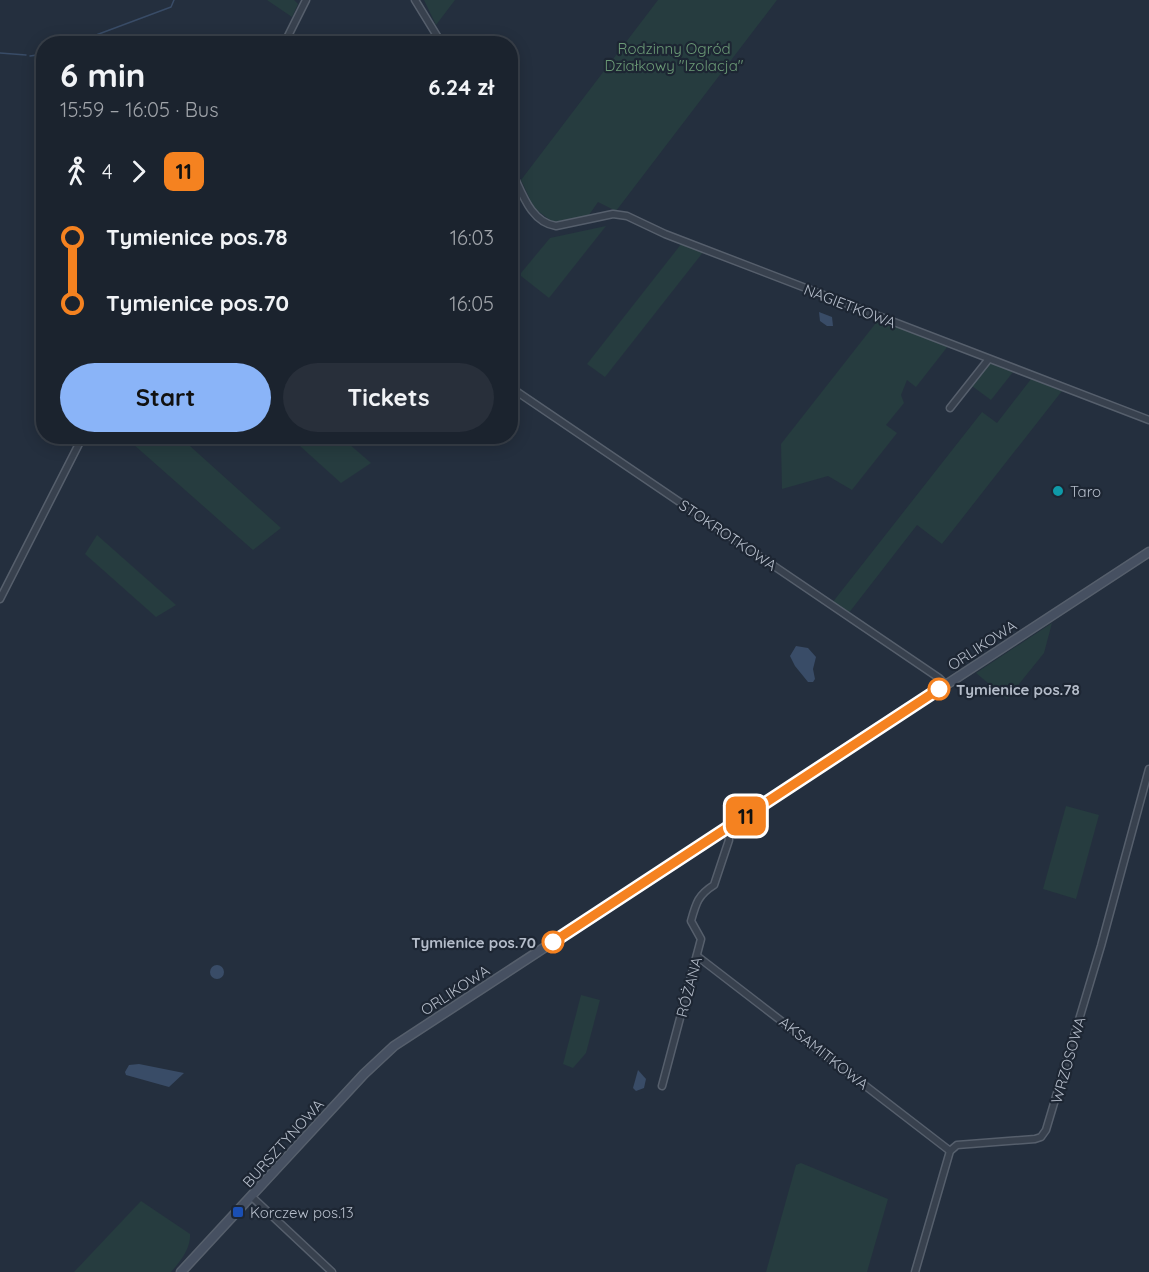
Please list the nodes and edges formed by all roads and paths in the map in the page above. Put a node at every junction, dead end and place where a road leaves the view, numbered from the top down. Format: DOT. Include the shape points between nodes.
graph roads {
  1 [pos="306,0"];
  2 [pos="415,0"];
  3 [pos="288,36"];
  4 [pos="437,36"];
  5 [pos="518,184"];
  6 [pos="988,360"];
  7 [pos="518,392"];
  8 [pos="950,408"];
  9 [pos="1149,420"];
  10 [pos="79,444"];
  11 [pos="1149,552"];
  12 [pos="0,600"];
  13 [pos="945,685"];
  14 [pos="1149,770"];
  15 [pos="727,828"];
  16 [pos="697,956"];
  17 [pos="409,1036"];
  18 [pos="662,1086"];
  19 [pos="950,1151"];
  20 [pos="252,1197"];
  21 [pos="181,1272"];
  22 [pos="332,1272"];
  23 [pos="915,1272"];
  1 -- 3 [label="street"];
  2 -- 4 [label="street"];
  5 -- 6 [label="street, NAGIETKOWA" via="532,212 549,225 603,214 627,216 659,232"];
  6 -- 8 [label="street"];
  6 -- 9 [label="street, NAGIETKOWA"];
  7 -- 13 [label="street, STOKROTKOWA"];
  10 -- 12 [label="street"];
  11 -- 13 [label="street, ORLIKOWA"];
  13 -- 15 [label="street, ORLIKOWA"];
  14 -- 19 [label="street, WRZOSOWA" via="1046,1130 1035,1139 957,1145"];
  15 -- 16 [label="street, RÓŻANA" via="729,840 714,885 701,893 691,921 701,939"];
  15 -- 17 [label="street, ORLIKOWA"];
  16 -- 18 [label="street, RÓŻANA"];
  16 -- 19 [label="street, AKSAMITKOWA"];
  17 -- 20 [label="street, BURSZTYNOWA" via="364,1074"];
  19 -- 23 [label="street"];
  20 -- 21 [label="street, BURSZTYNOWA"];
  20 -- 22 [label="street"];
}
